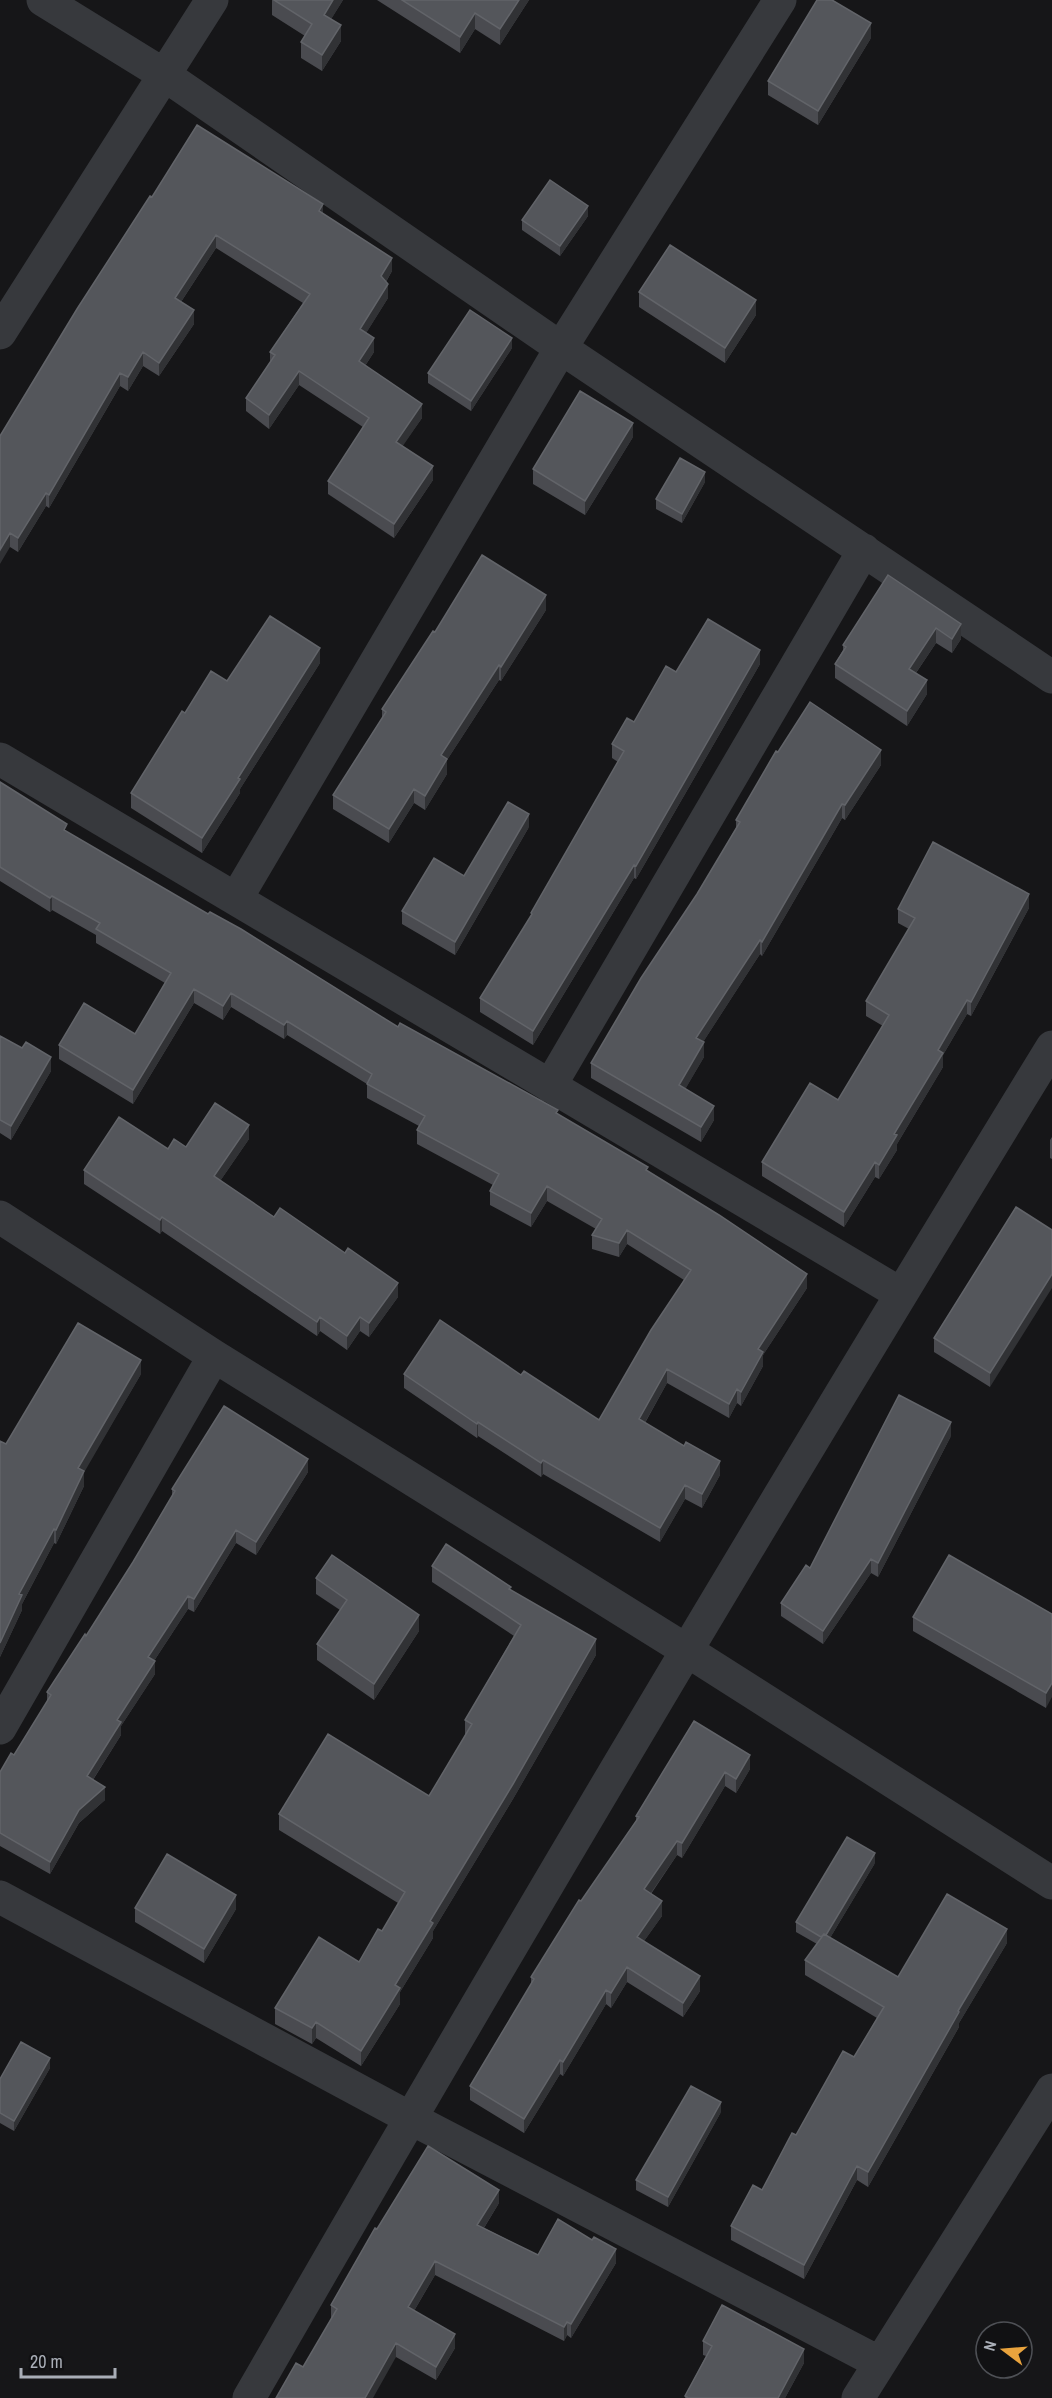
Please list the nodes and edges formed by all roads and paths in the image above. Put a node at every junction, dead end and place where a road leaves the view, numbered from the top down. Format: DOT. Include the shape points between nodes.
graph roads {
  1 [pos="43,0"];
  2 [pos="212,0"];
  3 [pos="780,0"];
  4 [pos="163,74"];
  5 [pos="0,333"];
  6 [pos="561,348"];
  7 [pos="864,550"];
  8 [pos="1052,676"];
  9 [pos="0,759"];
  10 [pos="236,899"];
  11 [pos="1052,1047"];
  12 [pos="550,1086"];
  13 [pos="0,1217"];
  14 [pos="901,1294"];
  15 [pos="214,1356"];
  16 [pos="686,1650"];
  17 [pos="0,1728"];
  18 [pos="1052,1883"];
  19 [pos="0,1897"];
  20 [pos="1052,2090"];
  21 [pos="410,2118"];
  22 [pos="880,2363"];
  23 [pos="249,2398"];
  24 [pos="858,2398"];
  1 -- 4 [label="street"];
  2 -- 4 [label="street"];
  3 -- 6 [label="street"];
  4 -- 5 [label="street"];
  4 -- 6 [label="street"];
  6 -- 7 [label="street"];
  6 -- 10 [label="street"];
  7 -- 8 [label="street"];
  7 -- 12 [label="street"];
  9 -- 10 [label="street"];
  10 -- 12 [label="street"];
  11 -- 14 [label="street"];
  12 -- 14 [label="street"];
  13 -- 15 [label="street"];
  14 -- 16 [label="street"];
  15 -- 16 [label="street"];
  15 -- 17 [label="street"];
  16 -- 18 [label="street"];
  16 -- 21 [label="street"];
  19 -- 21 [label="street"];
  20 -- 22 [label="street"];
  21 -- 22 [label="street"];
  21 -- 23 [label="street"];
  22 -- 24 [label="street"];
}
